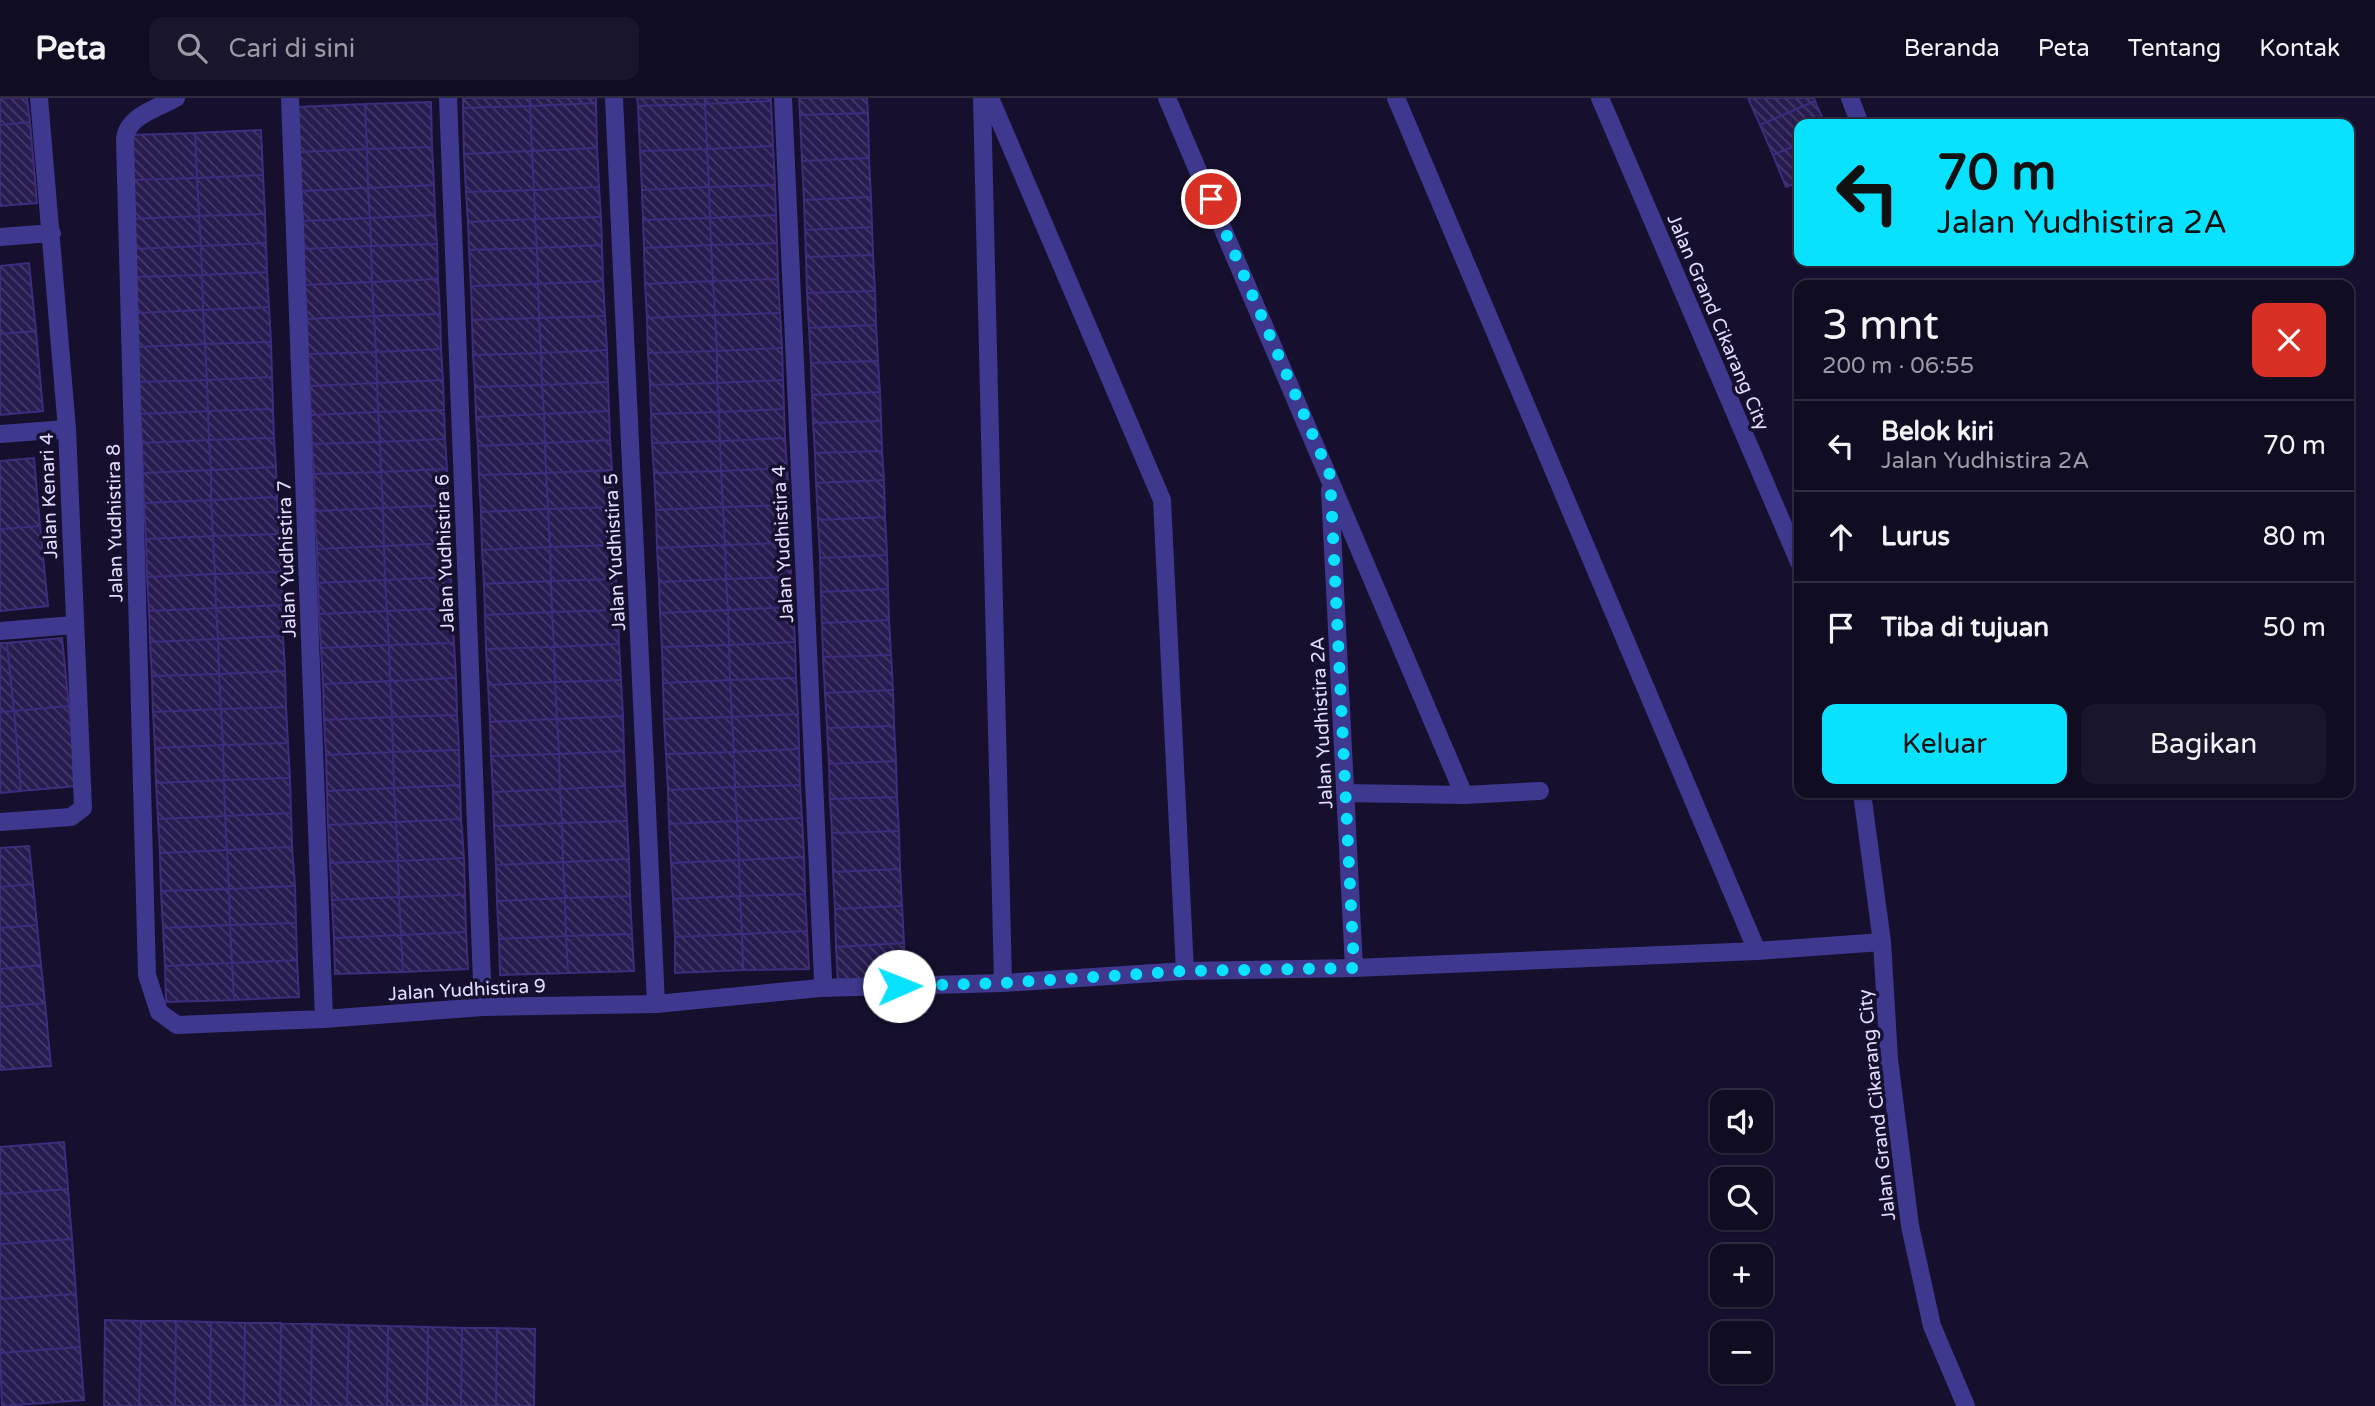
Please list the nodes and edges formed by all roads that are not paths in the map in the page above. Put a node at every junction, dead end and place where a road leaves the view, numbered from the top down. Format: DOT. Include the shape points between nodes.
graph roads {
  1 [pos="38,98"];
  2 [pos="176,98"];
  3 [pos="290,98"];
  4 [pos="447,98"];
  5 [pos="614,98"];
  6 [pos="783,98"];
  7 [pos="982,98"];
  8 [pos="990,98"];
  9 [pos="1167,98"];
  10 [pos="1396,98"];
  11 [pos="1600,98"];
  12 [pos="1850,98"];
  13 [pos="1858,119"];
  14 [pos="52,233"];
  15 [pos="0,237"];
  16 [pos="67,429"];
  17 [pos="0,434"];
  18 [pos="1330,475"];
  19 [pos="1794,550"];
  20 [pos="74,625"];
  21 [pos="0,631"];
  22 [pos="1540,791"];
  23 [pos="1345,793"];
  24 [pos="1464,796"];
  25 [pos="1863,798"];
  26 [pos="0,822"];
  27 [pos="1882,942"];
  28 [pos="1757,951"];
  29 [pos="1354,968"];
  30 [pos="1185,971"];
  31 [pos="147,975"];
  32 [pos="1003,983"];
  33 [pos="820,988"];
  34 [pos="656,1004"];
  35 [pos="483,1007"];
  36 [pos="324,1019"];
  37 [pos="1966,1406"];
  1 -- 14 [label="street, Jalan Kenari 4"];
  2 -- 31 [label="street, Jalan Yudhistira 8" via="132,121 125,138"];
  3 -- 36 [label="street, Jalan Yudhistira 7"];
  4 -- 35 [label="street, Jalan Yudhistira 6"];
  5 -- 34 [label="street, Jalan Yudhistira 5"];
  6 -- 33 [label="street, Jalan Yudhistira 4"];
  7 -- 32 [label="street"];
  8 -- 30 [label="street" via="1162,500"];
  9 -- 18 [label="street"];
  10 -- 28 [label="street"];
  11 -- 19 [label="street, Jalan Grand Cikarang City"];
  12 -- 13 [label="street"];
  14 -- 15 [label="street"];
  14 -- 16 [label="street, Jalan Kenari 4"];
  16 -- 17 [label="street"];
  16 -- 20 [label="street, Jalan Kenari 4"];
  18 -- 23 [label="street, Jalan Yudhistira 2A"];
  18 -- 24 [label="street"];
  20 -- 21 [label="street"];
  20 -- 26 [label="street, Jalan Kenari 4" via="83,808 71,817"];
  22 -- 24 [label="street"];
  23 -- 24 [label="street"];
  23 -- 29 [label="street, Jalan Yudhistira 2A"];
  25 -- 27 [label="street, Jalan Grand Cikarang City"];
  27 -- 28 [label="street, Jalan Yudhistira 9"];
  27 -- 37 [label="street, Jalan Grand Cikarang City" via="1889,1059 1910,1226 1933,1326"];
  28 -- 29 [label="street, Jalan Yudhistira 9"];
  29 -- 30 [label="street, Jalan Yudhistira 9"];
  30 -- 32 [label="street, Jalan Yudhistira 9"];
  31 -- 36 [label="street, Jalan Yudhistira 9" via="159,1012 177,1025"];
  32 -- 33 [label="street, Jalan Yudhistira 9"];
  33 -- 34 [label="street, Jalan Yudhistira 9"];
  34 -- 35 [label="street, Jalan Yudhistira 9"];
  35 -- 36 [label="street, Jalan Yudhistira 9"];
}
